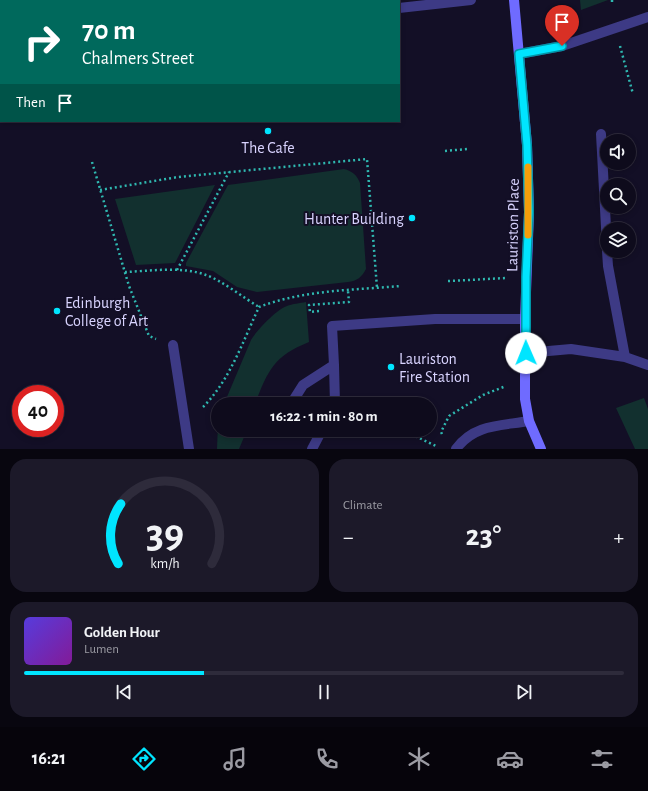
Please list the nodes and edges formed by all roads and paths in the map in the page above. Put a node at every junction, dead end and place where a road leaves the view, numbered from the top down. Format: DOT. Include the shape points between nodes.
graph roads {
  1 [pos="471,0"];
  2 [pos="514,0"];
  3 [pos="400,8"];
  4 [pos="648,17"];
  5 [pos="616,28"];
  6 [pos="519,54"];
  7 [pos="633,94"];
  8 [pos="467,149"];
  9 [pos="445,151"];
  10 [pos="92,162"];
  11 [pos="603,170"];
  12 [pos="229,172"];
  13 [pos="100,190"];
  14 [pos="606,222"];
  15 [pos="607,258"];
  16 [pos="177,270"];
  17 [pos="125,272"];
  18 [pos="526,277"];
  19 [pos="448,281"];
  20 [pos="401,286"];
  21 [pos="377,288"];
  22 [pos="259,307"];
  23 [pos="526,319"];
  24 [pos="173,345"];
  25 [pos="526,353"];
  26 [pos="625,357"];
  27 [pos="334,365"];
  28 [pos="648,365"];
  29 [pos="525,379"];
  30 [pos="295,397"];
  31 [pos="335,397"];
  32 [pos="184,413"];
  33 [pos="529,421"];
  34 [pos="318,437"];
  35 [pos="417,437"];
  36 [pos="444,438"];
  37 [pos="189,449"];
  38 [pos="312,449"];
  39 [pos="442,449"];
  40 [pos="456,449"];
  41 [pos="541,449"];
  1 -- 3 [label="street"];
  2 -- 6 [label="street, Lauriston Place"];
  4 -- 5 [label="street"];
  5 -- 6 [label="street" via="562,46"];
  5 -- 7 [label="path"];
  6 -- 18 [label="street, Lauriston Place" via="527,145 529,212"];
  8 -- 9 [label="path"];
  10 -- 13 [label="path"];
  11 -- 14 [label="street"];
  12 -- 13 [label="path" via="178,177"];
  12 -- 16 [label="path"];
  12 -- 21 [label="path" via="367,159"];
  13 -- 17 [label="path"];
  15 -- 26 [label="street"];
  16 -- 17 [label="path"];
  16 -- 22 [label="path" via="207,275"];
  17 -- 24 [label="path" via="149,336"];
  18 -- 19 [label="path"];
  18 -- 23 [label="street, Lauriston Place"];
  20 -- 21 [label="path"];
  21 -- 22 [label="path" via="305,294"];
  22 -- 32 [label="path" via="216,392 200,410"];
  23 -- 25 [label="street, Lauriston Place"];
  23 -- 27 [label="street" via="434,319 332,326"];
  24 -- 32 [label="street"];
  25 -- 26 [label="street" via="571,349"];
  25 -- 29 [label="street, Lauriston Place"];
  26 -- 28 [label="street"];
  27 -- 30 [label="street" via="302,385"];
  27 -- 31 [label="street"];
  29 -- 33 [label="street, Lauriston Place"];
  29 -- 36 [label="path" via="483,395 449,416 441,432"];
  32 -- 37 [label="street"];
  33 -- 40 [label="street" via="484,428 469,435"];
  33 -- 41 [label="street, Lauriston Place"];
  34 -- 38 [label="street"];
  35 -- 39 [label="path"];
}
